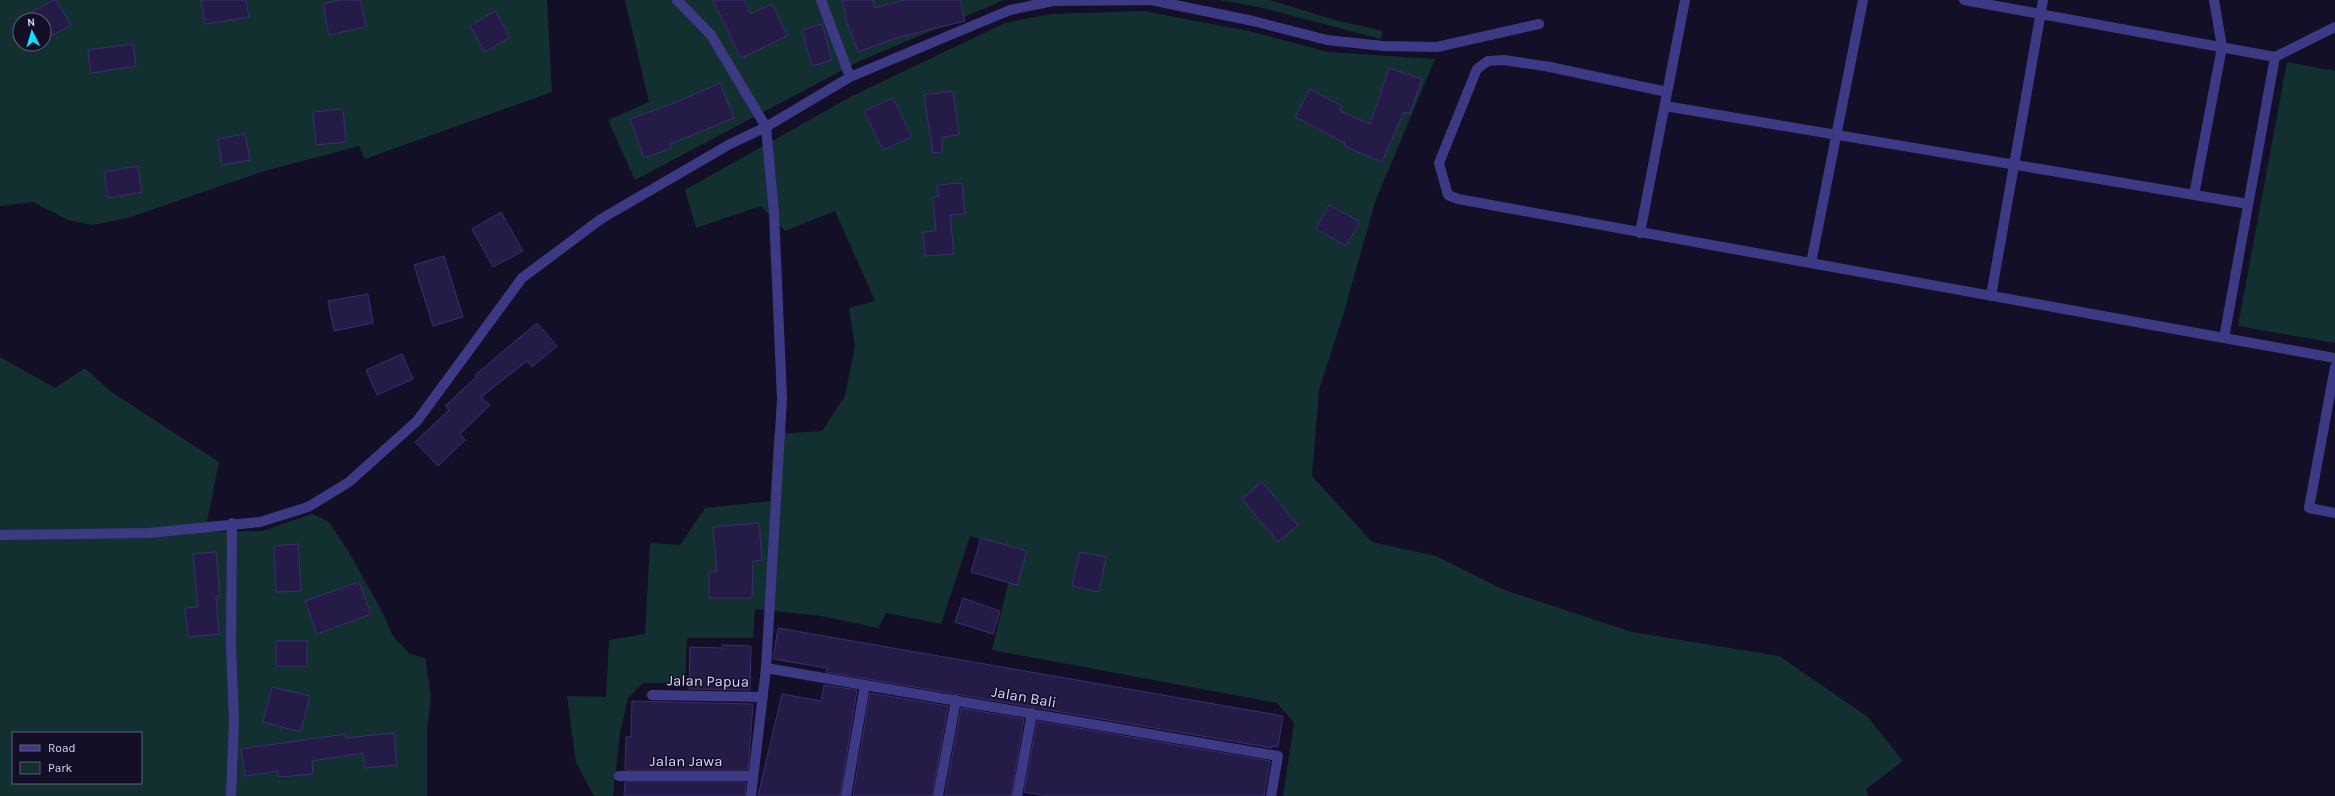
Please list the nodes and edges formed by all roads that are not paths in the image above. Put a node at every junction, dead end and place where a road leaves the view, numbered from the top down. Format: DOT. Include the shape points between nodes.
graph roads {
  1 [pos="677,0"];
  2 [pos="821,0"];
  3 [pos="1685,0"];
  4 [pos="1863,0"];
  5 [pos="1964,0"];
  6 [pos="2043,0"];
  7 [pos="2214,0"];
  8 [pos="2040,14"];
  9 [pos="1539,24"];
  10 [pos="2335,27"];
  11 [pos="2222,47"];
  12 [pos="2275,57"];
  13 [pos="850,77"];
  14 [pos="1667,92"];
  15 [pos="1665,106"];
  16 [pos="766,127"];
  17 [pos="1836,135"];
  18 [pos="2014,165"];
  19 [pos="2194,195"];
  20 [pos="2248,204"];
  21 [pos="1640,233"];
  22 [pos="1811,264"];
  23 [pos="1991,296"];
  24 [pos="2224,338"];
  25 [pos="2335,358"];
  26 [pos="2335,367"];
  27 [pos="2335,513"];
  28 [pos="232,524"];
  29 [pos="0,535"];
  30 [pos="766,668"];
  31 [pos="865,685"];
  32 [pos="652,695"];
  33 [pos="763,697"];
  34 [pos="956,700"];
  35 [pos="1032,713"];
  36 [pos="619,776"];
  37 [pos="754,776"];
  38 [pos="231,796"];
  39 [pos="751,796"];
  40 [pos="846,796"];
  41 [pos="938,796"];
  42 [pos="1018,796"];
  43 [pos="1271,796"];
  1 -- 16 [label="street" via="711,35"];
  2 -- 13 [label="street"];
  3 -- 14 [label="street"];
  4 -- 17 [label="street"];
  5 -- 8 [label="street"];
  6 -- 8 [label="street"];
  7 -- 11 [label="street"];
  8 -- 11 [label="street"];
  8 -- 18 [label="street"];
  9 -- 13 [label="street" via="1437,47 1383,46 1327,40 1253,21 1151,0 1053,1 1010,10"];
  10 -- 12 [label="street"];
  11 -- 12 [label="street"];
  11 -- 19 [label="street"];
  12 -- 20 [label="street"];
  13 -- 16 [label="street"];
  14 -- 15 [label="street"];
  14 -- 21 [label="street" via="1550,67 1504,60 1488,62 1477,68 1439,163 1448,195 1458,199"];
  15 -- 17 [label="street"];
  15 -- 21 [label="street"];
  16 -- 28 [label="street" via="730,144 601,219 522,278 417,421 349,482 308,507 260,522"];
  16 -- 30 [label="street" via="774,213 782,399"];
  17 -- 18 [label="street"];
  17 -- 22 [label="street"];
  18 -- 19 [label="street"];
  18 -- 23 [label="street"];
  19 -- 20 [label="street"];
  20 -- 24 [label="street"];
  21 -- 22 [label="street"];
  22 -- 23 [label="street"];
  23 -- 24 [label="street"];
  24 -- 25 [label="street"];
  26 -- 27 [label="street" via="2309,508"];
  28 -- 29 [label="street" via="149,533"];
  28 -- 38 [label="street" via="231,646 234,720"];
  30 -- 31 [label="street, Jalan Bali"];
  30 -- 33 [label="street"];
  31 -- 34 [label="street, Jalan Bali"];
  31 -- 40 [label="street"];
  32 -- 33 [label="street, Jalan Papua"];
  33 -- 37 [label="street"];
  34 -- 35 [label="street, Jalan Bali"];
  34 -- 41 [label="street"];
  35 -- 42 [label="street"];
  35 -- 43 [label="street, Jalan Bali" via="1278,756"];
  36 -- 37 [label="street, Jalan Jawa"];
  37 -- 39 [label="street"];
}
